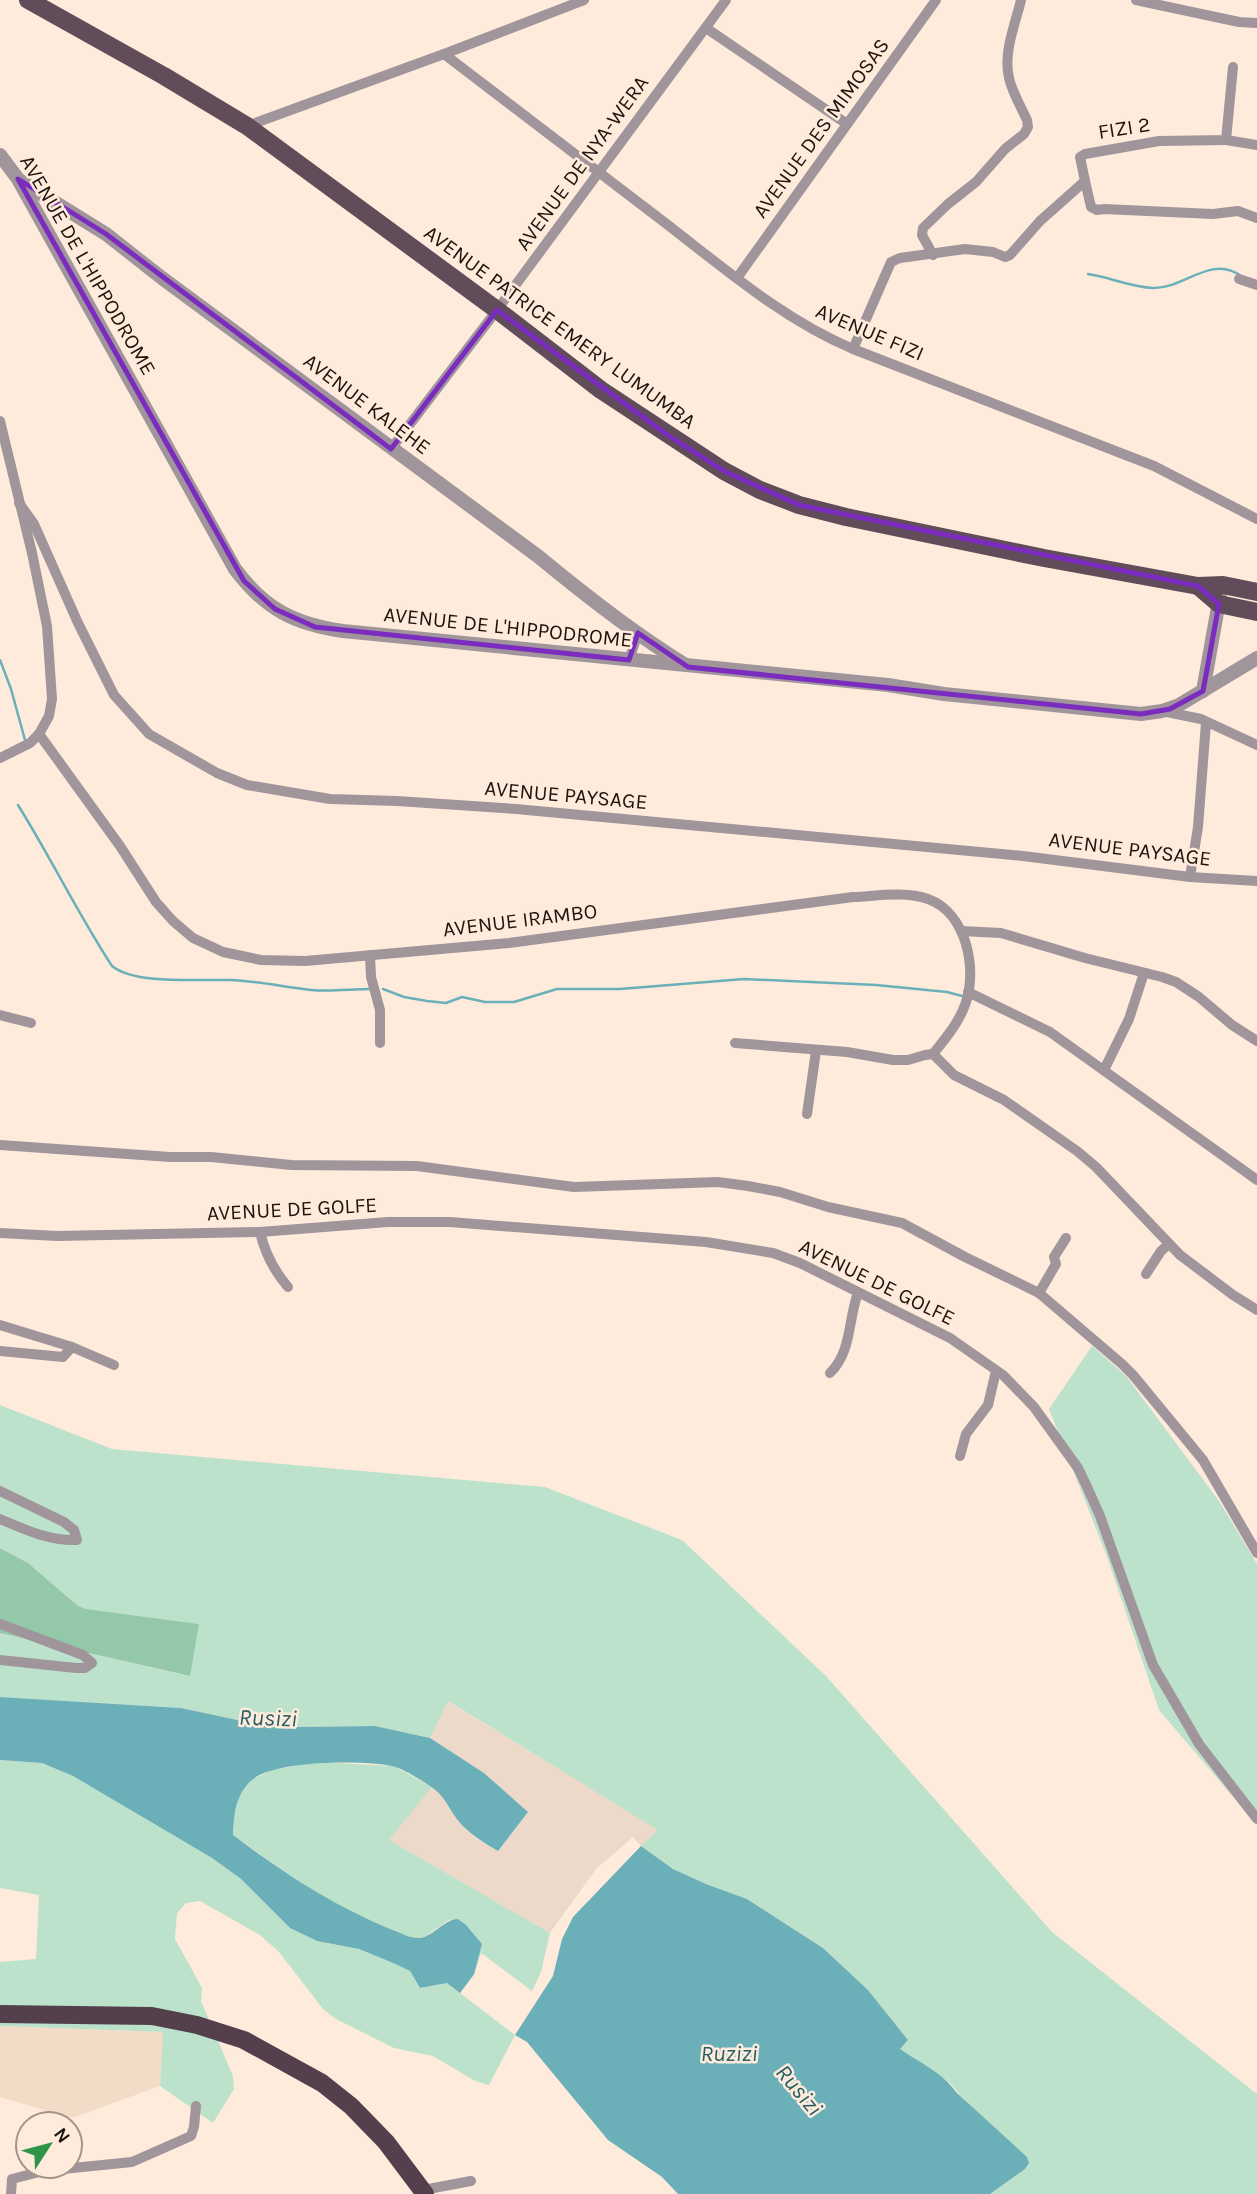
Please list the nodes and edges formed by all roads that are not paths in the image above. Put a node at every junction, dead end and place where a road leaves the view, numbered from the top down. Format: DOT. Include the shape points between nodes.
graph roads {
  1 [pos="28,0"];
  2 [pos="584,0"];
  3 [pos="726,0"];
  4 [pos="936,0"];
  5 [pos="1021,0"];
  6 [pos="1136,0"];
  7 [pos="1257,23"];
  8 [pos="706,28"];
  9 [pos="444,54"];
  10 [pos="1233,66"];
  11 [pos="847,124"];
  12 [pos="247,126"];
  13 [pos="1226,140"];
  14 [pos="1257,145"];
  15 [pos="0,155"];
  16 [pos="598,172"];
  17 [pos="18,179"];
  18 [pos="1085,181"];
  19 [pos="1257,218"];
  20 [pos="933,255"];
  21 [pos="737,278"];
  22 [pos="1239,279"];
  23 [pos="1257,285"];
  24 [pos="497,310"];
  25 [pos="853,349"];
  26 [pos="0,421"];
  27 [pos="391,449"];
  28 [pos="19,503"];
  29 [pos="1257,519"];
  30 [pos="1223,585"];
  31 [pos="1198,586"];
  32 [pos="1257,592"];
  33 [pos="1219,604"];
  34 [pos="1257,612"];
  35 [pos="638,633"];
  36 [pos="1257,658"];
  37 [pos="629,660"];
  38 [pos="688,667"];
  39 [pos="1198,694"];
  40 [pos="1162,711"];
  41 [pos="1203,721"];
  42 [pos="39,734"];
  43 [pos="1257,745"];
  44 [pos="0,758"];
  45 [pos="1190,877"];
  46 [pos="1257,881"];
  47 [pos="961,931"];
  48 [pos="370,954"];
  49 [pos="1144,973"];
  50 [pos="968,992"];
  51 [pos="0,1015"];
  52 [pos="31,1023"];
  53 [pos="1257,1041"];
  54 [pos="380,1043"];
  55 [pos="735,1043"];
  56 [pos="816,1051"];
  57 [pos="933,1054"];
  58 [pos="1104,1070"];
  59 [pos="807,1114"];
  60 [pos="0,1145"];
  61 [pos="1257,1180"];
  62 [pos="260,1232"];
  63 [pos="0,1233"];
  64 [pos="1066,1238"];
  65 [pos="1169,1244"];
  66 [pos="1146,1274"];
  67 [pos="288,1287"];
  68 [pos="858,1293"];
  69 [pos="1039,1293"];
  70 [pos="1257,1310"];
  71 [pos="0,1325"];
  72 [pos="72,1347"];
  73 [pos="0,1351"];
  74 [pos="114,1366"];
  75 [pos="996,1371"];
  76 [pos="830,1373"];
  77 [pos="960,1456"];
  78 [pos="0,1491"];
  79 [pos="0,1519"];
  80 [pos="1257,1553"];
  81 [pos="0,1624"];
  82 [pos="0,1660"];
  83 [pos="1257,1819"];
  84 [pos="0,2014"];
  85 [pos="196,2106"];
  86 [pos="84,2167"];
  87 [pos="471,2181"];
  88 [pos="424,2192"];
  1 -- 12 [label="main road, AVENUE PATRICE EMERY LUMUMBA"];
  2 -- 9 [label="street"];
  3 -- 8 [label="street, AVENUE DE NYA-WERA"];
  4 -- 11 [label="street, AVENUE DES MIMOSAS"];
  5 -- 20 [label="street" via="1007,66 1028,127 976,182 923,228"];
  6 -- 7 [label="street"];
  8 -- 11 [label="street"];
  8 -- 16 [label="street, AVENUE DE NYA-WERA"];
  9 -- 12 [label="street"];
  9 -- 16 [label="street, AVENUE FIZI"];
  10 -- 13 [label="street"];
  11 -- 21 [label="street, AVENUE DES MIMOSAS"];
  12 -- 24 [label="main road, AVENUE PATRICE EMERY LUMUMBA"];
  13 -- 14 [label="street"];
  13 -- 18 [label="street, FIZI 2" via="1159,141 1085,154 1080,157"];
  15 -- 17 [label="street, AVENUE DE L'HIPPODROME"];
  16 -- 21 [label="street, AVENUE FIZI"];
  16 -- 24 [label="street, AVENUE DE NYA-WERA"];
  17 -- 27 [label="street, AVENUE KALEHE" via="106,234"];
  17 -- 37 [label="street, AVENUE DE L'HIPPODROME" via="235,569 257,595 275,609 315,627"];
  18 -- 19 [label="street" via="1091,207 1097,210 1238,211"];
  18 -- 20 [label="street" via="1010,255 974,249"];
  20 -- 25 [label="street" via="891,262"];
  21 -- 25 [label="street, AVENUE FIZI" via="795,321"];
  22 -- 23 [label="street"];
  24 -- 27 [label="street, AVENUE DE NYA-WERA"];
  24 -- 31 [label="main road, AVENUE PATRICE EMERY LUMUMBA" via="666,434 724,471 779,498 890,527"];
  25 -- 29 [label="street, AVENUE FIZI" via="1154,466"];
  26 -- 28 [label="street"];
  27 -- 35 [label="street, AVENUE KALEHE"];
  28 -- 42 [label="street" via="50,654 52,699"];
  28 -- 45 [label="street, AVENUE PAYSAGE" via="34,524 114,695 149,734 247,785 330,799 516,809 821,836"];
  30 -- 31 [label="main road, AVENUE PATRICE EMERY LUMUMBA"];
  30 -- 32 [label="main road, AVENUE PATRICE EMERY LUMUMBA"];
  30 -- 33 [label="street"];
  31 -- 33 [label="main road"];
  33 -- 34 [label="main road"];
  33 -- 39 [label="street"];
  35 -- 37 [label="street"];
  35 -- 38 [label="street, AVENUE KALEHE"];
  36 -- 39 [label="street, AVENUE DE L'HIPPODROME"];
  37 -- 38 [label="street, AVENUE DE L'HIPPODROME"];
  38 -- 40 [label="street, AVENUE DE L'HIPPODROME" via="1141,714"];
  39 -- 40 [label="street, AVENUE DE L'HIPPODROME"];
  39 -- 41 [label="street"];
  40 -- 41 [label="street"];
  41 -- 43 [label="street"];
  41 -- 45 [label="street" via="1198,827"];
  42 -- 44 [label="street"];
  42 -- 48 [label="street, AVENUE IRAMBO" via="156,902 193,938 223,952 261,960"];
  45 -- 46 [label="street, AVENUE PAYSAGE"];
  47 -- 48 [label="street, AVENUE IRAMBO" via="951,914 926,898 853,897 509,943"];
  47 -- 49 [label="street" via="1001,933"];
  47 -- 50 [label="street, AVENUE IRAMBO" via="968,953"];
  48 -- 54 [label="street" via="380,1010"];
  49 -- 53 [label="street" via="1176,982"];
  49 -- 58 [label="street" via="1129,1019"];
  50 -- 57 [label="street, AVENUE IRAMBO" via="957,1023"];
  50 -- 58 [label="street" via="1050,1032"];
  51 -- 52 [label="street"];
  55 -- 56 [label="street"];
  56 -- 57 [label="street" via="893,1060"];
  56 -- 59 [label="street"];
  57 -- 65 [label="street" via="954,1075 1004,1100 1097,1167"];
  58 -- 61 [label="street"];
  60 -- 69 [label="street" via="291,1165 417,1166 574,1187 718,1182 748,1186 902,1223"];
  62 -- 63 [label="street, AVENUE DE GOLFE"];
  62 -- 67 [label="street" via="274,1269"];
  62 -- 68 [label="street, AVENUE DE GOLFE" via="412,1221 679,1239 773,1253"];
  64 -- 69 [label="street"];
  65 -- 66 [label="street"];
  65 -- 70 [label="street"];
  68 -- 75 [label="street, AVENUE DE GOLFE" via="950,1338"];
  68 -- 76 [label="street" via="846,1347"];
  69 -- 80 [label="street" via="1133,1375 1203,1460"];
  71 -- 72 [label="street"];
  72 -- 73 [label="street" via="63,1357"];
  72 -- 74 [label="street"];
  75 -- 77 [label="street" via="988,1405 966,1434"];
  75 -- 83 [label="street, AVENUE DE GOLFE" via="1034,1407 1078,1468 1153,1665 1199,1744"];
  78 -- 79 [label="street" via="64,1522 77,1540 44,1537"];
  81 -- 82 [label="street" via="83,1655 92,1663 76,1668"];
  84 -- 88 [label="highway" via="152,2016 244,2040 322,2083 351,2106 386,2141"];
  85 -- 86 [label="street" via="191,2136 132,2162"];
  87 -- 88 [label="street"];
}
